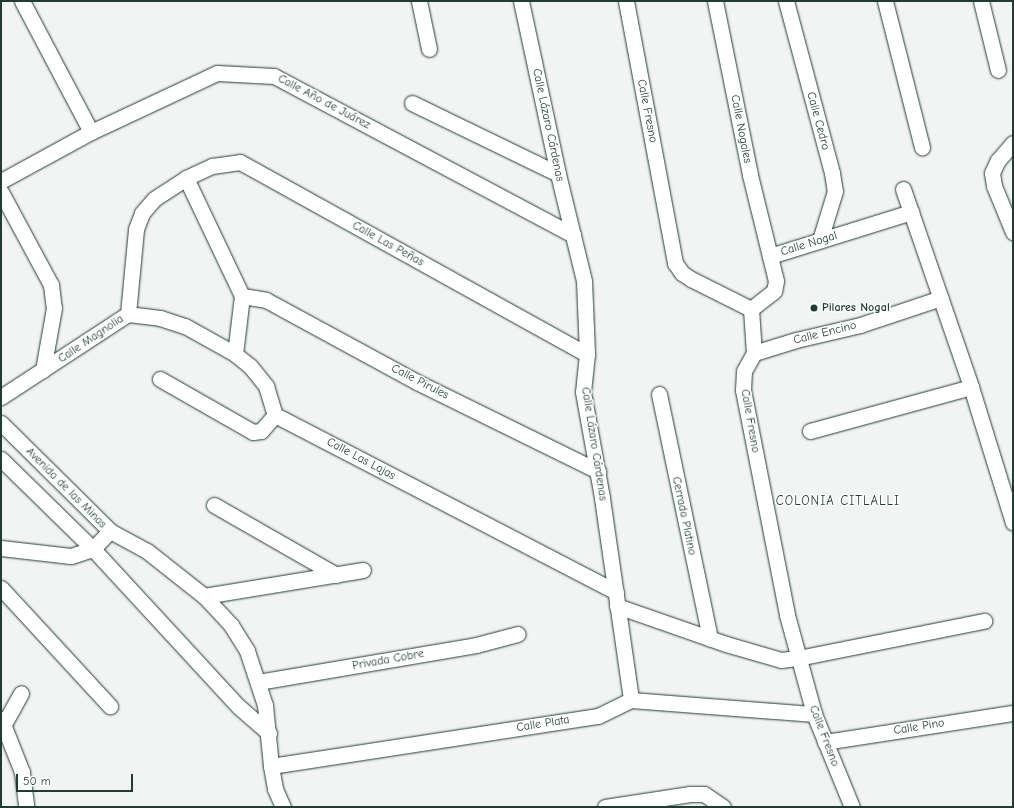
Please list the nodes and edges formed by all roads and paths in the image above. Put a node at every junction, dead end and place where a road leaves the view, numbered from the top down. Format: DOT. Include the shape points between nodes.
graph roads {
  1 [pos="22,1"];
  2 [pos="419,1"];
  3 [pos="521,1"];
  4 [pos="626,1"];
  5 [pos="715,1"];
  6 [pos="786,1"];
  7 [pos="885,1"];
  8 [pos="981,1"];
  9 [pos="429,49"];
  10 [pos="998,70"];
  11 [pos="412,103"];
  12 [pos="91,132"];
  13 [pos="1013,143"];
  14 [pos="922,147"];
  15 [pos="558,174"];
  16 [pos="186,178"];
  17 [pos="1,181"];
  18 [pos="903,189"];
  19 [pos="1,192"];
  20 [pos="910,212"];
  21 [pos="1013,232"];
  22 [pos="574,235"];
  23 [pos="820,240"];
  24 [pos="770,256"];
  25 [pos="242,296"];
  26 [pos="941,298"];
  27 [pos="751,309"];
  28 [pos="128,314"];
  29 [pos="754,353"];
  30 [pos="235,354"];
  31 [pos="587,354"];
  32 [pos="43,370"];
  33 [pos="160,379"];
  34 [pos="971,387"];
  35 [pos="659,394"];
  36 [pos="2,395"];
  37 [pos="275,414"];
  38 [pos="1,423"];
  39 [pos="810,431"];
  40 [pos="1,459"];
  41 [pos="598,471"];
  42 [pos="214,505"];
  43 [pos="1013,523"];
  44 [pos="110,531"];
  45 [pos="1,548"];
  46 [pos="93,549"];
  47 [pos="363,570"];
  48 [pos="336,575"];
  49 [pos="1,588"];
  50 [pos="204,596"];
  51 [pos="616,599"];
  52 [pos="984,621"];
  53 [pos="518,634"];
  54 [pos="710,639"];
  55 [pos="798,658"];
  56 [pos="258,682"];
  57 [pos="22,693"];
  58 [pos="631,700"];
  59 [pos="110,706"];
  60 [pos="1013,713"];
  61 [pos="814,714"];
  62 [pos="2,722"];
  63 [pos="269,733"];
  64 [pos="825,742"];
  65 [pos="271,766"];
  66 [pos="623,805"];
  67 [pos="26,807"];
  68 [pos="283,807"];
  69 [pos="605,807"];
  70 [pos="723,807"];
  71 [pos="852,807"];
  1 -- 12 [label="street"];
  2 -- 9 [label="street"];
  3 -- 15 [label="street, Calle Lázaro Cárdenas"];
  4 -- 27 [label="street, Calle Fresno" via="675,263 682,273"];
  5 -- 24 [label="street, Calle Nogales" via="750,175"];
  6 -- 23 [label="street, Calle Cedro" via="835,191"];
  7 -- 14 [label="street"];
  8 -- 10 [label="street"];
  11 -- 15 [label="street"];
  12 -- 17 [label="street, Calle Año de Juárez"];
  12 -- 22 [label="street, Calle Año de Juárez" via="217,73 274,76"];
  13 -- 21 [label="street" via="998,160 992,173 994,186"];
  15 -- 22 [label="street, Calle Lázaro Cárdenas"];
  16 -- 25 [label="street"];
  16 -- 28 [label="street, Calle Magnolia" via="154,199 142,213 136,228"];
  16 -- 31 [label="street, Calle Las Peñas" via="212,166 240,162"];
  18 -- 20 [label="street"];
  19 -- 32 [label="street" via="51,285 54,308"];
  20 -- 23 [label="street, Calle Nogal"];
  20 -- 26 [label="street"];
  22 -- 31 [label="street, Calle Lázaro Cárdenas" via="584,281"];
  23 -- 24 [label="street, Calle Nogal"];
  24 -- 27 [label="street, Calle Nogal" via="776,281 774,291"];
  25 -- 30 [label="street"];
  25 -- 41 [label="street, Calle Pirules" via="266,300 417,382"];
  26 -- 29 [label="street, Calle Encino" via="860,325"];
  26 -- 34 [label="street"];
  27 -- 29 [label="street"];
  28 -- 30 [label="street" via="160,318 185,326"];
  28 -- 32 [label="street, Calle Magnolia"];
  29 -- 55 [label="street, Calle Fresno" via="744,371 743,390"];
  30 -- 37 [label="street" via="250,366 266,386"];
  31 -- 41 [label="street, Calle Lázaro Cárdenas" via="583,392"];
  32 -- 36 [label="street, Calle Magnolia"];
  33 -- 37 [label="street" via="253,432 261,431"];
  34 -- 39 [label="street"];
  34 -- 43 [label="street"];
  35 -- 54 [label="street, Cerrada Platino"];
  37 -- 51 [label="street, Calle Las Lajas"];
  38 -- 44 [label="street, Avenida de las Minas"];
  40 -- 46 [label="street, Avenida de las Minas"];
  41 -- 51 [label="street, Calle Lázaro Cárdenas"];
  42 -- 48 [label="street"];
  44 -- 46 [label="street"];
  44 -- 50 [label="street, Avenida de las Minas" via="147,551"];
  45 -- 46 [label="street" via="71,556"];
  46 -- 63 [label="street, Avenida de las Minas" via="239,707"];
  47 -- 48 [label="street"];
  48 -- 50 [label="street"];
  49 -- 59 [label="street"];
  50 -- 56 [label="street, Avenida de las Minas" via="231,625 247,651"];
  51 -- 54 [label="street, Calle Las Lajas"];
  51 -- 58 [label="street, Calle Lázaro Cárdenas"];
  52 -- 55 [label="street, Calle Las Lajas"];
  53 -- 56 [label="street, Privada Cobre" via="476,645"];
  54 -- 55 [label="street, Calle Las Lajas" via="781,660"];
  55 -- 61 [label="street, Calle Fresno"];
  56 -- 63 [label="street, Avenida de las Minas"];
  57 -- 62 [label="street"];
  58 -- 61 [label="street"];
  58 -- 65 [label="street, Calle Plata" via="598,716"];
  60 -- 64 [label="street, Calle Pino"];
  61 -- 64 [label="street, Calle Fresno"];
  62 -- 67 [label="street" via="22,772"];
  63 -- 65 [label="street, Avenida de las Minas"];
  64 -- 71 [label="street, Calle Fresno"];
  65 -- 68 [label="street, Avenida de las Minas" via="275,789"];
  66 -- 69 [label="street"];
  66 -- 70 [label="street" via="704,794"];
}
